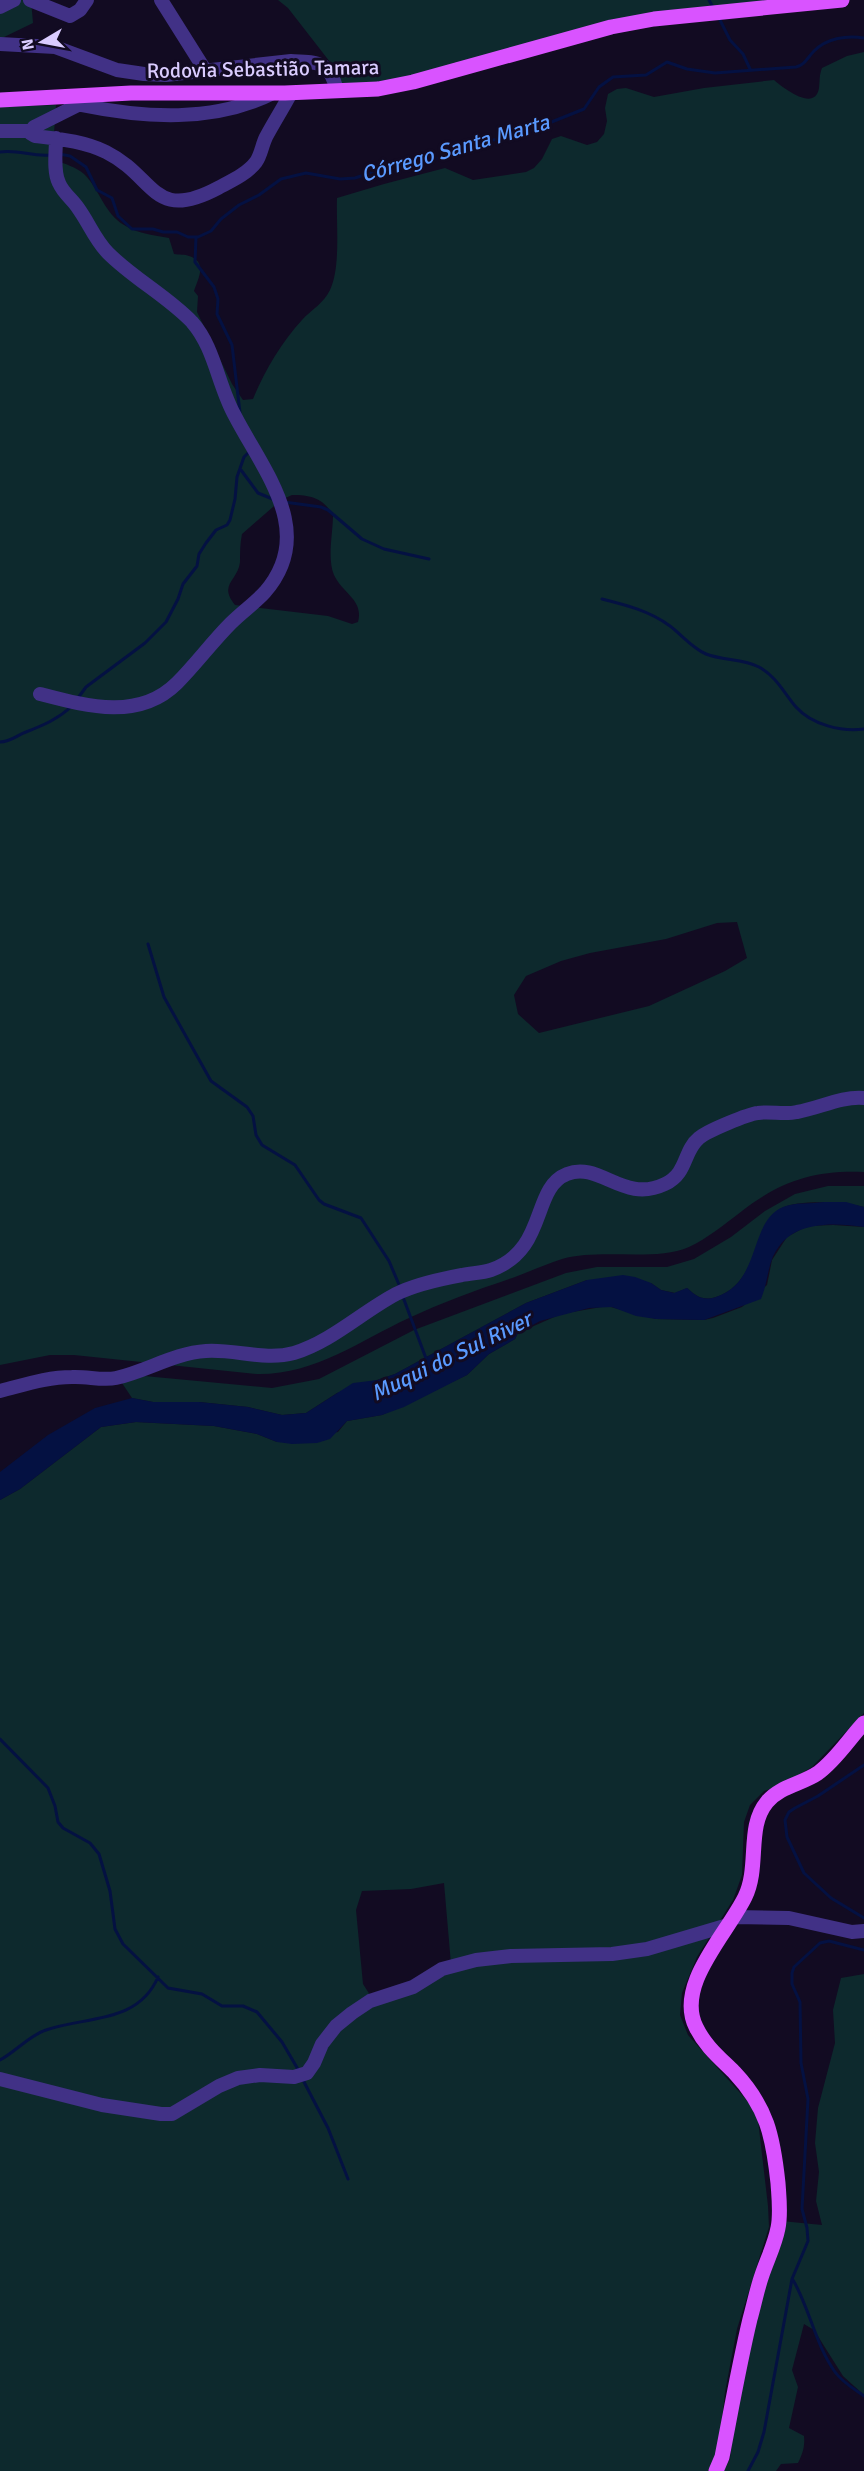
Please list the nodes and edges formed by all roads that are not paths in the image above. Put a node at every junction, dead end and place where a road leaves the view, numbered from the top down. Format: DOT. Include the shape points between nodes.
graph roads {
  1 [pos="15,0"];
  2 [pos="30,0"];
  3 [pos="87,0"];
  4 [pos="161,0"];
  5 [pos="842,0"];
  6 [pos="0,7"];
  7 [pos="0,44"];
  8 [pos="205,70"];
  9 [pos="337,92"];
  10 [pos="273,93"];
  11 [pos="291,93"];
  12 [pos="99,95"];
  13 [pos="0,100"];
  14 [pos="81,105"];
  15 [pos="0,131"];
  16 [pos="30,131"];
  17 [pos="56,149"];
  18 [pos="40,694"];
  19 [pos="864,1098"];
  20 [pos="0,1391"];
  21 [pos="864,1723"];
  22 [pos="731,1921"];
  23 [pos="864,1931"];
  24 [pos="0,2079"];
  25 [pos="716,2471"];
  1 -- 6 [label="street"];
  2 -- 3 [label="street" via="70,16"];
  4 -- 8 [label="street"];
  5 -- 9 [label="main road, Rodovia Sebastião Tamara" via="643,21 413,82"];
  7 -- 8 [label="street" via="56,47 117,70 144,74"];
  8 -- 9 [label="street" via="311,62 329,70"];
  9 -- 11 [label="main road, Rodovia Sebastião Tamara"];
  10 -- 11 [label="main road, Rodovia Sebastião Tamara"];
  10 -- 12 [label="main road, Rodovia Sebastião Tamara"];
  10 -- 14 [label="street" via="250,104 179,116"];
  11 -- 17 [label="street" via="256,162 236,179 187,201 170,201 158,195 106,152 72,141"];
  12 -- 13 [label="main road, Rodovia Sebastião Tamara"];
  12 -- 14 [label="street"];
  14 -- 16 [label="street"];
  15 -- 16 [label="street"];
  16 -- 17 [label="street"];
  17 -- 18 [label="street" via="59,184 98,241 184,315 207,343 230,406 275,489 288,535 285,558 265,592 162,696 144,704 104,709"];
  19 -- 20 [label="street" via="853,1097 799,1112 751,1114 702,1136 690,1148 678,1175 661,1185 629,1188 587,1171 567,1174 549,1187 531,1237 506,1262 491,1270 441,1278 397,1294 294,1353 274,1356 202,1351 113,1379 48,1379"];
  21 -- 22 [label="main road" via="818,1773 767,1801 757,1819 751,1879"];
  22 -- 23 [label="street" via="789,1918 852,1932"];
  22 -- 24 [label="street" via="647,1948 618,1953 511,1956 442,1969 413,1987 370,2001 352,2013 322,2044 307,2073 294,2077 238,2078 172,2114 102,2105"];
  22 -- 25 [label="main road" via="693,1985 692,2016 710,2049 759,2103 772,2137 780,2214 760,2278"];
}
